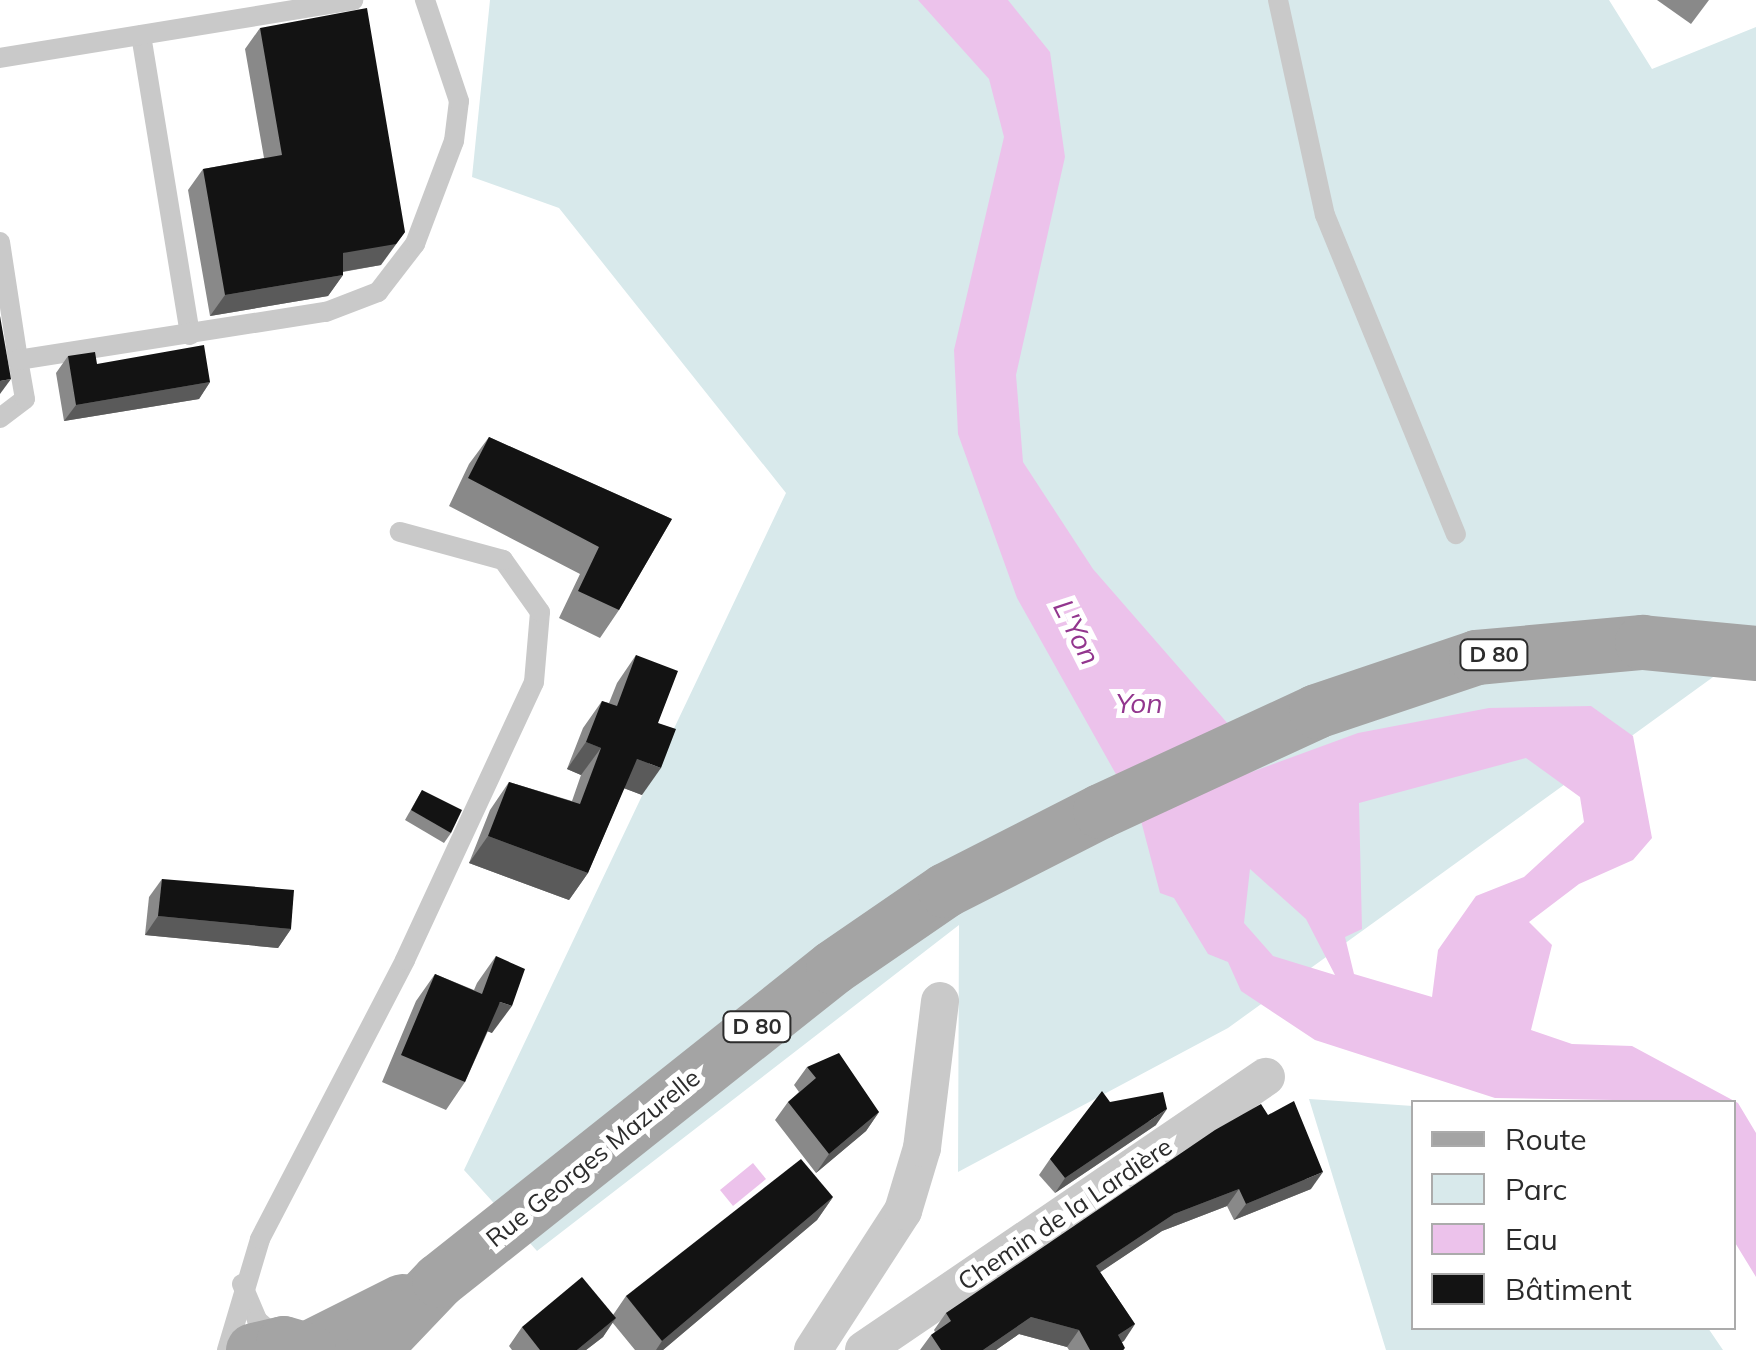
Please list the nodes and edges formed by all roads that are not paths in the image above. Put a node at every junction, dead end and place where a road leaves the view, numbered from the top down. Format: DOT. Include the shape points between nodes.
graph roads {
  1 [pos="353,0"];
  2 [pos="425,0"];
  3 [pos="1278,0"];
  4 [pos="141,35"];
  5 [pos="0,58"];
  6 [pos="0,242"];
  7 [pos="190,335"];
  8 [pos="18,360"];
  9 [pos="0,418"];
  10 [pos="400,532"];
  11 [pos="1456,534"];
  12 [pos="1756,653"];
  13 [pos="940,1002"];
  14 [pos="1266,1077"];
  15 [pos="439,1280"];
  16 [pos="242,1284"];
  17 [pos="288,1348"];
  18 [pos="227,1350"];
  19 [pos="372,1350"];
  20 [pos="813,1350"];
  21 [pos="864,1350"];
  1 -- 4 [label="lane"];
  2 -- 7 [label="lane" via="459,101 454,141 415,244 378,292 326,312"];
  3 -- 11 [label="lane" via="1325,215"];
  4 -- 5 [label="lane"];
  4 -- 7 [label="lane"];
  6 -- 8 [label="lane"];
  7 -- 8 [label="lane"];
  8 -- 9 [label="lane" via="25,399"];
  10 -- 16 [label="lane" via="503,560 540,612 534,682"];
  12 -- 15 [label="main road, Rue Georges Mazurelle / D 80" via="1572,643 1476,658 1247,742 1100,811 946,890 833,967"];
  13 -- 20 [label="street" via="922,1148 903,1211"];
  14 -- 21 [label="street, Chemin de la Lardière"];
  15 -- 17 [label="main road, D 80"];
  15 -- 19 [label="main road, D 80"];
  16 -- 17 [label="lane" via="257,1320"];
  16 -- 18 [label="lane"];
}
